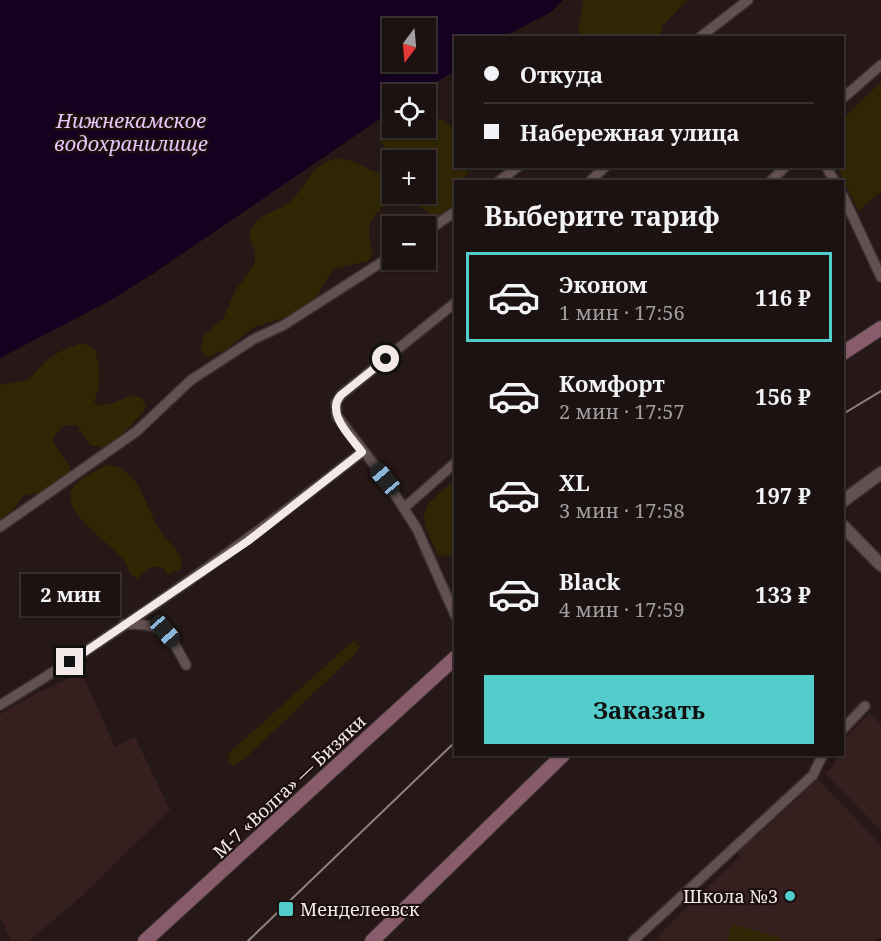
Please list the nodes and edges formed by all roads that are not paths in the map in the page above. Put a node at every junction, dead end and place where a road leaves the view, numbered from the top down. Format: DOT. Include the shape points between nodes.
graph roads {
  1 [pos="748,0"];
  2 [pos="702,36"];
  3 [pos="881,65"];
  4 [pos="844,97"];
  5 [pos="516,168"];
  6 [pos="604,168"];
  7 [pos="784,168"];
  8 [pos="501,180"];
  9 [pos="592,180"];
  10 [pos="772,180"];
  11 [pos="844,198"];
  12 [pos="454,212"];
  13 [pos="436,225"];
  14 [pos="382,262"];
  15 [pos="881,278"];
  16 [pos="454,304"];
  17 [pos="881,328"];
  18 [pos="844,351"];
  19 [pos="362,452"];
  20 [pos="454,464"];
  21 [pos="881,473"];
  22 [pos="844,500"];
  23 [pos="404,508"];
  24 [pos="0,527"];
  25 [pos="844,527"];
  26 [pos="881,565"];
  27 [pos="454,612"];
  28 [pos="124,624"];
  29 [pos="454,659"];
  30 [pos="186,666"];
  31 [pos="0,705"];
  32 [pos="865,706"];
  33 [pos="844,728"];
  34 [pos="562,756"];
  35 [pos="822,756"];
  36 [pos="145,941"];
  37 [pos="372,941"];
  38 [pos="633,941"];
  1 -- 2 [label="street"];
  3 -- 4 [label="street"];
  5 -- 8 [label="street"];
  6 -- 9 [label="street"];
  7 -- 10 [label="street"];
  11 -- 15 [label="street"];
  12 -- 13 [label="street"];
  14 -- 24 [label="street" via="191,380 136,431"];
  16 -- 19 [label="street" via="338,399 337,416"];
  17 -- 18 [label="main road"];
  19 -- 23 [label="street"];
  19 -- 28 [label="street" via="248,541"];
  20 -- 23 [label="street"];
  21 -- 22 [label="street"];
  23 -- 27 [label="street"];
  25 -- 26 [label="street"];
  28 -- 30 [label="street" via="152,625 165,631"];
  28 -- 31 [label="street"];
  29 -- 36 [label="main road, М-7 «Волга» — Бизяки"];
  32 -- 33 [label="street"];
  34 -- 37 [label="main road"];
  35 -- 38 [label="street" via="813,774"];
}
